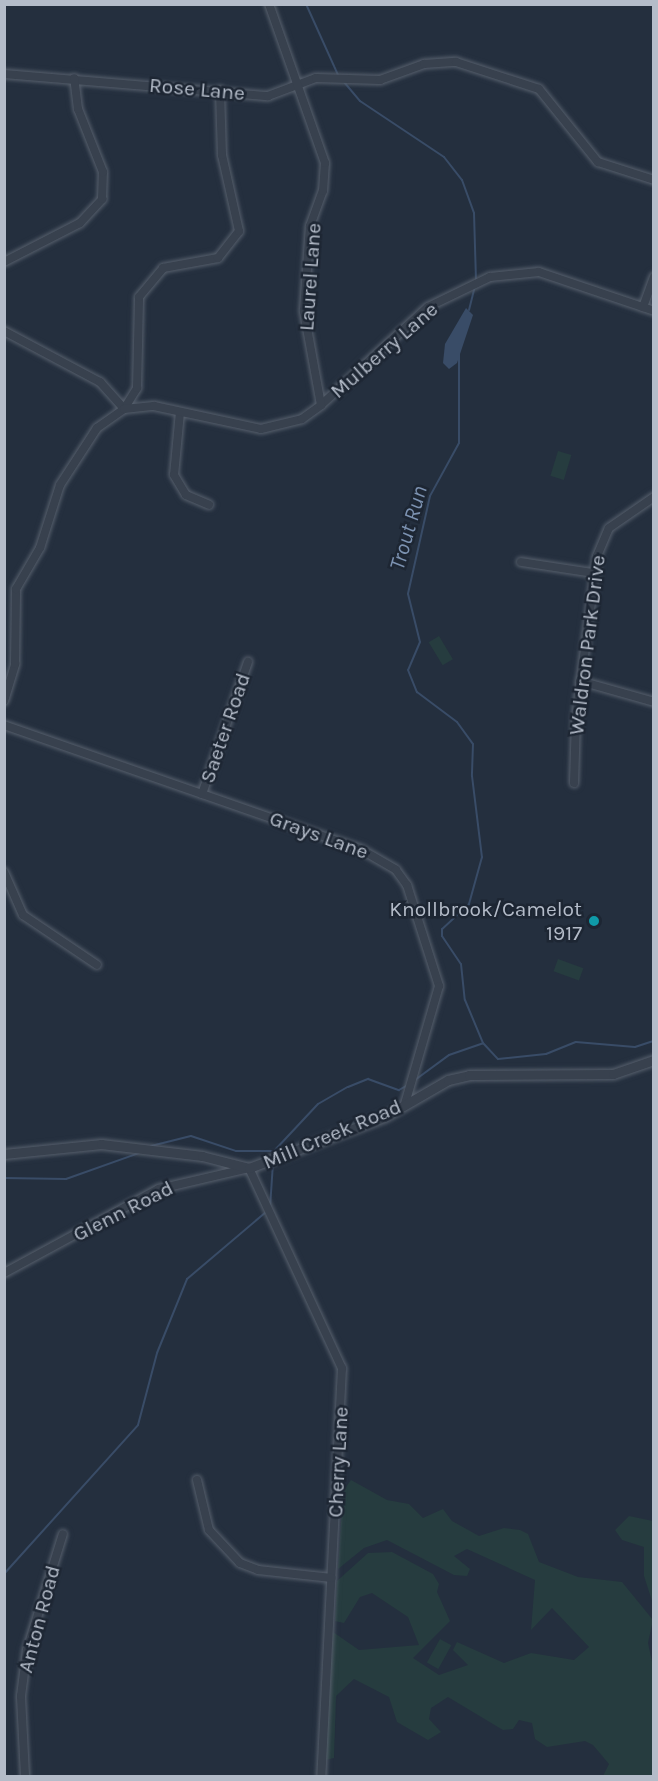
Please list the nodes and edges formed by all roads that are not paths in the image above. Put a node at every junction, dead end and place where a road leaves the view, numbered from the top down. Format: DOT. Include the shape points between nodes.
graph roads {
  1 [pos="269,4"];
  2 [pos="4,74"];
  3 [pos="74,78"];
  4 [pos="301,84"];
  5 [pos="220,90"];
  6 [pos="654,180"];
  7 [pos="4,262"];
  8 [pos="654,278"];
  9 [pos="643,307"];
  10 [pos="654,312"];
  11 [pos="4,331"];
  12 [pos="321,405"];
  13 [pos="124,409"];
  14 [pos="180,412"];
  15 [pos="654,497"];
  16 [pos="209,505"];
  17 [pos="521,562"];
  18 [pos="593,573"];
  19 [pos="248,662"];
  20 [pos="580,681"];
  21 [pos="4,701"];
  22 [pos="654,702"];
  23 [pos="4,725"];
  24 [pos="574,783"];
  25 [pos="202,794"];
  26 [pos="4,872"];
  27 [pos="97,965"];
  28 [pos="654,1060"];
  29 [pos="405,1104"];
  30 [pos="4,1154"];
  31 [pos="249,1168"];
  32 [pos="4,1273"];
  33 [pos="197,1480"];
  34 [pos="63,1534"];
  35 [pos="332,1578"];
  36 [pos="26,1776"];
  37 [pos="321,1776"];
  1 -- 4 [label="street"];
  2 -- 3 [label="street, Rose Lane"];
  3 -- 5 [label="street, Rose Lane"];
  3 -- 7 [label="street" via="78,109 103,172 102,200 80,223"];
  4 -- 5 [label="street, Rose Lane" via="268,96"];
  4 -- 6 [label="street, Rose Lane" via="337,77 380,80 440,61 519,79 553,100 598,162"];
  4 -- 12 [label="street, Laurel Lane" via="325,163 323,191 310,226 304,311"];
  5 -- 13 [label="street" via="222,155 239,231 218,258 163,268 139,297 137,388"];
  8 -- 9 [label="street"];
  9 -- 10 [label="street, Mulberry Lane"];
  9 -- 12 [label="street, Mulberry Lane" via="539,272 480,281 428,307"];
  11 -- 13 [label="street" via="100,382"];
  12 -- 14 [label="street" via="302,419 261,429"];
  13 -- 14 [label="street" via="154,406"];
  13 -- 21 [label="street" via="97,428 64,477 40,548 16,589 15,664"];
  14 -- 16 [label="street" via="174,474 186,495"];
  15 -- 18 [label="street, Waldron Park Drive" via="609,528"];
  17 -- 18 [label="street"];
  18 -- 20 [label="street, Waldron Park Drive"];
  19 -- 25 [label="street, Saeter Road"];
  20 -- 22 [label="street"];
  20 -- 24 [label="street, Waldron Park Drive"];
  23 -- 25 [label="street, Grays Lane"];
  25 -- 29 [label="street, Grays Lane" via="362,850 396,870 407,885 439,986"];
  26 -- 27 [label="street" via="23,915"];
  28 -- 29 [label="street, Mill Creek Road" via="613,1074 469,1075 431,1088"];
  29 -- 31 [label="street, Mill Creek Road"];
  30 -- 31 [label="street, Mill Creek Road" via="101,1144"];
  31 -- 32 [label="street, Glenn Road" via="159,1189"];
  31 -- 35 [label="street, Cherry Lane" via="342,1368"];
  33 -- 35 [label="street" via="209,1530 240,1563 258,1570"];
  34 -- 36 [label="street, Anton Road" via="27,1650 21,1696"];
  35 -- 37 [label="street, Cherry Lane"];
}
